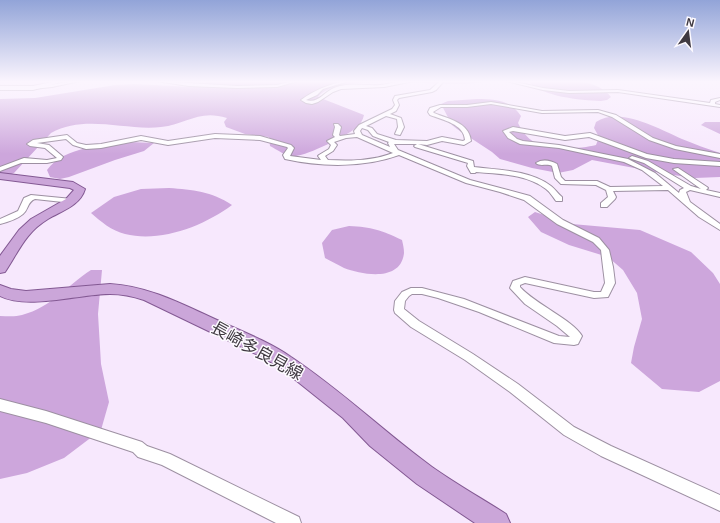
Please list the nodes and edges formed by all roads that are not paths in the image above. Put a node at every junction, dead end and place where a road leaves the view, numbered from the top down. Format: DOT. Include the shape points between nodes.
graph roads {
  1 [pos="397,105"];
  2 [pos="472,105"];
  3 [pos="505,105"];
  4 [pos="386,114"];
  5 [pos="336,125"];
  6 [pos="361,126"];
  7 [pos="534,132"];
  8 [pos="398,134"];
  9 [pos="359,135"];
  10 [pos="339,138"];
  11 [pos="395,142"];
  12 [pos="402,142"];
  13 [pos="397,152"];
  14 [pos="720,156"];
  15 [pos="325,161"];
  16 [pos="539,163"];
  17 [pos="720,164"];
  18 [pos="0,169"];
  19 [pos="676,169"];
  20 [pos="0,176"];
  21 [pos="668,188"];
  22 [pos="689,188"];
  23 [pos="609,189"];
  24 [pos="717,194"];
  25 [pos="559,199"];
  26 [pos="72,201"];
  27 [pos="604,205"];
  28 [pos="690,207"];
  29 [pos="0,222"];
  30 [pos="720,228"];
  31 [pos="0,269"];
  32 [pos="0,290"];
  33 [pos="0,405"];
  34 [pos="720,503"];
  35 [pos="293,523"];
  36 [pos="498,523"];
  1 -- 4 [label="street"];
  2 -- 12 [label="street" via="440,106 430,112 461,126 468,141 464,143 442,139 427,143"];
  3 -- 14 [label="street" via="542,112 606,112 651,139 675,147"];
  4 -- 6 [label="street"];
  4 -- 8 [label="street" via="399,118"];
  5 -- 10 [label="street" via="336,135"];
  6 -- 9 [label="street" via="357,131"];
  6 -- 11 [label="street"];
  7 -- 17 [label="street" via="565,138 590,135 646,156"];
  7 -- 21 [label="street" via="514,129 506,131 520,142 601,154 627,162 652,174"];
  7 -- 22 [label="street" via="550,142 588,149 604,149 646,162"];
  9 -- 10 [label="street"];
  9 -- 13 [label="street"];
  10 -- 15 [label="street" via="330,141 334,145 331,150 321,156"];
  11 -- 12 [label="street"];
  11 -- 13 [label="street" via="391,143"];
  12 -- 25 [label="street" via="471,162 472,170 522,176 538,181"];
  13 -- 15 [label="street" via="381,160 347,163"];
  13 -- 34 [label="street" via="468,182 527,198 560,222 596,240 605,250 610,283 604,295 594,295 525,280 516,283 515,288 522,297 567,326 576,336 574,341 558,340 436,293 410,291 398,303 399,310 415,324 514,388 569,431 606,451"];
  15 -- 18 [label="street" via="287,158 292,148 290,146 260,138 209,136 168,143 141,138 86,147 62,136 30,144 47,146 60,157 59,159 45,163 21,161"];
  16 -- 23 [label="street" via="549,162 555,165 558,178 563,183 597,183"];
  19 -- 24 [label="street" via="695,183"];
  20 -- 26 [label="main road" via="73,185 80,189"];
  21 -- 23 [label="street"];
  21 -- 28 [label="street"];
  22 -- 24 [label="street"];
  22 -- 28 [label="street" via="682,192"];
  23 -- 27 [label="street" via="612,197"];
  26 -- 29 [label="street" via="34,197 27,200 22,212"];
  26 -- 31 [label="main road" via="32,224 15,244"];
  28 -- 30 [label="street"];
  32 -- 36 [label="main road, 長崎多良見線" via="8,294 26,296 110,289 128,290 149,296 198,318 290,365 425,476"];
  33 -- 35 [label="street" via="138,447 143,452 165,459"];
}
